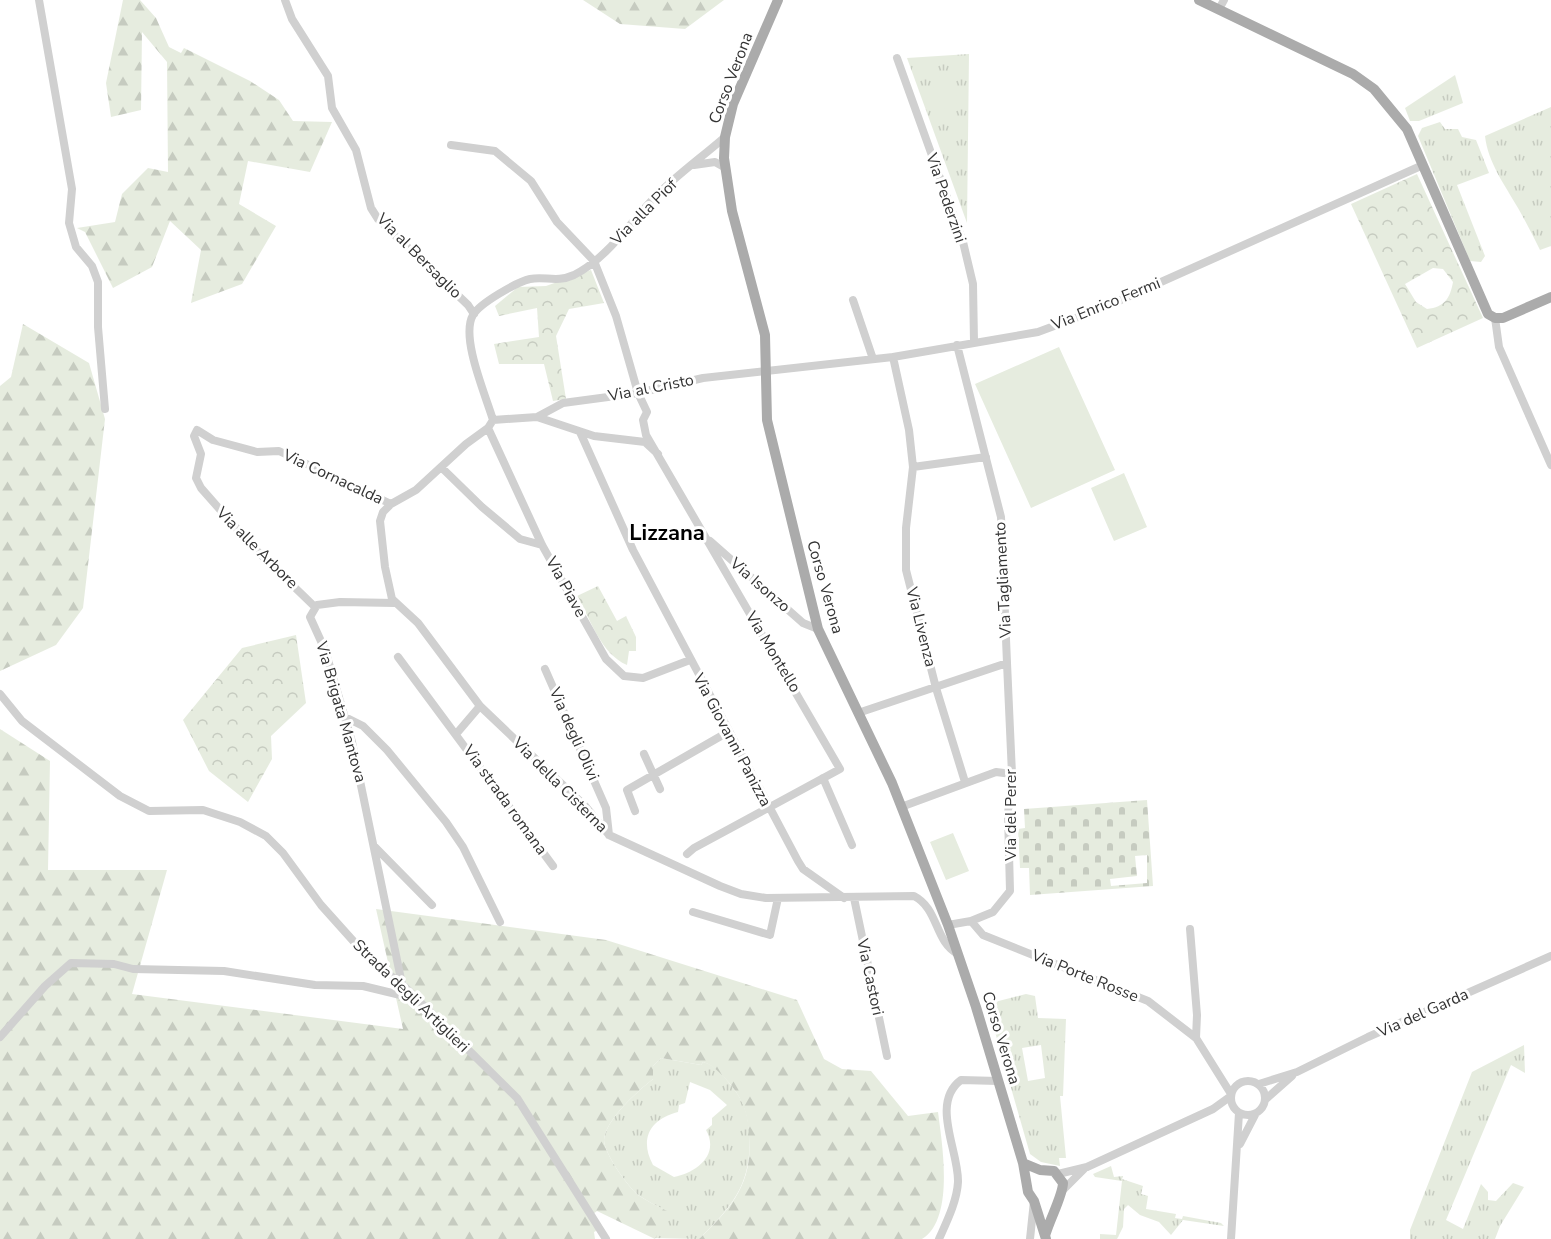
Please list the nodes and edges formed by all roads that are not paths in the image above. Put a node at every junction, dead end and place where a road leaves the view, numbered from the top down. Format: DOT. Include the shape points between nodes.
graph roads {
  1 [pos="39,0"];
  2 [pos="285,0"];
  3 [pos="778,0"];
  4 [pos="1199,0"];
  5 [pos="1221,5"];
  6 [pos="897,58"];
  7 [pos="725,137"];
  8 [pos="451,145"];
  9 [pos="708,152"];
  10 [pos="721,163"];
  11 [pos="694,165"];
  12 [pos="1423,165"];
  13 [pos="594,261"];
  14 [pos="1551,297"];
  15 [pos="853,300"];
  16 [pos="474,314"];
  17 [pos="1496,318"];
  18 [pos="974,342"];
  19 [pos="957,345"];
  20 [pos="893,357"];
  21 [pos="873,359"];
  22 [pos="768,371"];
  23 [pos="638,393"];
  24 [pos="105,409"];
  25 [pos="537,417"];
  26 [pos="490,424"];
  27 [pos="580,432"];
  28 [pos="658,454"];
  29 [pos="986,457"];
  30 [pos="1551,465"];
  31 [pos="913,467"];
  32 [pos="442,468"];
  33 [pos="201,488"];
  34 [pos="391,504"];
  35 [pos="704,536"];
  36 [pos="542,545"];
  37 [pos="395,603"];
  38 [pos="315,607"];
  39 [pos="818,629"];
  40 [pos="398,657"];
  41 [pos="690,660"];
  42 [pos="1007,663"];
  43 [pos="545,669"];
  44 [pos="936,688"];
  45 [pos="0,694"];
  46 [pos="480,706"];
  47 [pos="858,713"];
  48 [pos="345,717"];
  49 [pos="728,732"];
  50 [pos="457,733"];
  51 [pos="644,754"];
  52 [pos="652,774"];
  53 [pos="1012,774"];
  54 [pos="823,778"];
  55 [pos="965,782"];
  56 [pos="660,789"];
  57 [pos="768,807"];
  58 [pos="901,807"];
  59 [pos="635,810"];
  60 [pos="609,835"];
  61 [pos="852,845"];
  62 [pos="375,847"];
  63 [pos="687,854"];
  64 [pos="553,866"];
  65 [pos="778,898"];
  66 [pos="849,898"];
  67 [pos="432,905"];
  68 [pos="693,912"];
  69 [pos="970,921"];
  70 [pos="500,922"];
  71 [pos="948,925"];
  72 [pos="1190,930"];
  73 [pos="958,954"];
  74 [pos="1551,956"];
  75 [pos="402,984"];
  76 [pos="417,999"];
  77 [pos="0,1037"];
  78 [pos="1196,1038"];
  79 [pos="887,1056"];
  80 [pos="1297,1072"];
  81 [pos="999,1081"];
  82 [pos="1223,1081"];
  83 [pos="1259,1084"];
  84 [pos="1237,1086"];
  85 [pos="1231,1095"];
  86 [pos="1266,1099"];
  87 [pos="1213,1110"];
  88 [pos="1236,1111"];
  89 [pos="1254,1115"];
  90 [pos="1238,1150"];
  91 [pos="1023,1163"];
  92 [pos="1087,1167"];
  93 [pos="1040,1170"];
  94 [pos="1058,1174"];
  95 [pos="1028,1182"];
  96 [pos="1063,1190"];
  97 [pos="1034,1201"];
  98 [pos="1057,1201"];
  99 [pos="1046,1238"];
  100 [pos="606,1239"];
  101 [pos="939,1239"];
  102 [pos="1030,1239"];
  103 [pos="1231,1239"];
  1 -- 24 [label="street" via="72,189 69,223 76,247 92,266 98,282"];
  2 -- 16 [label="street, Via al Bersaglio" via="292,19 328,76 332,108 356,150 371,208"];
  3 -- 7 [label="main road, Corso Verona" via="734,104"];
  4 -- 5 [label="main road"];
  5 -- 12 [label="main road" via="1364,81 1407,129"];
  6 -- 18 [label="street, Via Pederzini" via="963,242 973,284"];
  7 -- 9 [label="street, Via alla Piof"];
  7 -- 10 [label="main road, Corso Verona"];
  8 -- 13 [label="street" via="495,151 531,181 557,222"];
  9 -- 10 [label="street" via="716,152"];
  9 -- 11 [label="street, Via alla Piof"];
  10 -- 11 [label="street"];
  10 -- 22 [label="main road, Corso Verona" via="765,335"];
  11 -- 13 [label="street, Via alla Piof" via="657,195"];
  12 -- 17 [label="main road" via="1485,310"];
  12 -- 18 [label="street, Via Enrico Fermi" via="1105,308 1038,332"];
  13 -- 16 [label="street, Via alla Piof" via="574,275 515,284"];
  13 -- 23 [label="street, Via Montello" via="616,316"];
  14 -- 17 [label="main road"];
  15 -- 21 [label="street"];
  16 -- 26 [label="street, Via Piave" via="471,346"];
  17 -- 30 [label="street" via="1499,347"];
  18 -- 19 [label="street, Via Enrico Fermi"];
  19 -- 20 [label="street, Via Enrico Fermi"];
  19 -- 29 [label="street, Via Tagliamento"];
  20 -- 21 [label="street, Via Enrico Fermi"];
  20 -- 31 [label="street, Via Livenza"];
  21 -- 22 [label="street, Via Enrico Fermi"];
  22 -- 23 [label="street, Via al Cristo" via="703,378"];
  22 -- 39 [label="main road, Corso Verona" via="768,420"];
  23 -- 25 [label="street, Via al Cristo" via="562,403"];
  23 -- 28 [label="street, Via Montello" via="647,412 643,420 646,435"];
  25 -- 26 [label="street"];
  25 -- 27 [label="street"];
  26 -- 32 [label="street"];
  26 -- 36 [label="street, Via Piave"];
  27 -- 28 [label="street" via="645,442"];
  27 -- 41 [label="street, Via Giovanni Panizza" via="633,550"];
  28 -- 35 [label="street, Via Montello"];
  29 -- 31 [label="street"];
  29 -- 42 [label="street, Via Tagliamento" via="1001,517"];
  31 -- 44 [label="street, Via Livenza" via="906,570"];
  32 -- 34 [label="street"];
  32 -- 36 [label="street" via="520,539"];
  33 -- 34 [label="street, Via Cornacalda" via="196,478 201,454 194,436 197,430 213,440 257,452 279,451"];
  33 -- 38 [label="street, Via alle Arbore" via="252,546"];
  34 -- 37 [label="street" via="380,521 385,567"];
  35 -- 39 [label="street, Via Isonzo" via="803,623"];
  35 -- 54 [label="street, Via Montello" via="840,769"];
  36 -- 41 [label="street, Via Piave" via="606,660 624,676 643,678"];
  37 -- 38 [label="street" via="340,602"];
  37 -- 46 [label="street, Via della Cisterna" via="418,623"];
  38 -- 48 [label="street, Via Brigata Mantova" via="310,617"];
  39 -- 47 [label="main road, Corso Verona"];
  40 -- 50 [label="street, Via strada romana"];
  41 -- 49 [label="street, Via Giovanni Panizza"];
  42 -- 44 [label="street"];
  42 -- 53 [label="street, Via del Perer"];
  43 -- 60 [label="street, Via degli Olivi" via="606,808"];
  44 -- 47 [label="street"];
  44 -- 55 [label="street, Via Livenza"];
  45 -- 75 [label="street, Strada degli Artiglieri" via="22,721 120,796 149,811 203,810 240,822 266,836 373,963"];
  46 -- 50 [label="street, Via strada romana"];
  46 -- 60 [label="street, Via della Cisterna" via="586,807"];
  47 -- 58 [label="main road, Corso Verona"];
  48 -- 62 [label="street, Via Brigata Mantova"];
  48 -- 70 [label="street" via="371,734 446,822 463,847"];
  49 -- 52 [label="street"];
  49 -- 57 [label="street, Via Giovanni Panizza"];
  50 -- 64 [label="street, Via strada romana"];
  51 -- 52 [label="street"];
  52 -- 56 [label="street"];
  52 -- 59 [label="street" via="627,790"];
  53 -- 55 [label="street" via="996,772"];
  53 -- 69 [label="street, Via del Perer" via="1008,814 1010,891 993,912"];
  54 -- 57 [label="street"];
  54 -- 61 [label="street"];
  55 -- 58 [label="street"];
  57 -- 63 [label="street"];
  57 -- 66 [label="street, Via Giovanni Panizza" via="803,869"];
  58 -- 71 [label="main road, Corso Verona"];
  60 -- 65 [label="street, Via della Cisterna" via="741,894"];
  62 -- 67 [label="street"];
  62 -- 75 [label="street, Via Brigata Mantova"];
  65 -- 66 [label="street, Via della Cisterna"];
  65 -- 68 [label="street" via="771,935"];
  66 -- 73 [label="street" via="914,896 932,913 947,948"];
  66 -- 79 [label="street, Via Castori"];
  69 -- 71 [label="street, Via del Perer"];
  69 -- 78 [label="street, Via Porte Rosse" via="983,935 1148,1001"];
  71 -- 73 [label="main road, Corso Verona"];
  72 -- 78 [label="street"];
  73 -- 81 [label="main road, Corso Verona"];
  74 -- 80 [label="street, Via del Garda"];
  75 -- 76 [label="street, Strada degli Artiglieri"];
  76 -- 77 [label="street" via="363,986 315,985 224,971 71,963"];
  76 -- 100 [label="street, Strada degli Artiglieri" via="517,1098"];
  78 -- 82 [label="street, Via Porte Rosse"];
  80 -- 83 [label="street, Via del Garda"];
  80 -- 86 [label="street, Via del Garda"];
  81 -- 91 [label="main road, Corso Verona"];
  81 -- 101 [label="street" via="961,1080 950,1093 947,1115 958,1181 957,1194"];
  82 -- 84 [label="street"];
  82 -- 85 [label="street, Via Porte Rosse"];
  83 -- 84 [label="street" via="1246,1081"];
  83 -- 86 [label="street"];
  84 -- 85 [label="street"];
  85 -- 87 [label="street"];
  85 -- 88 [label="street"];
  86 -- 89 [label="street"];
  87 -- 88 [label="street"];
  87 -- 92 [label="street"];
  88 -- 89 [label="street"];
  88 -- 90 [label="street"];
  89 -- 90 [label="street"];
  90 -- 103 [label="street"];
  91 -- 93 [label="main road"];
  91 -- 95 [label="main road, Corso Verona"];
  92 -- 94 [label="street"];
  92 -- 96 [label="street"];
  93 -- 94 [label="main road"];
  93 -- 95 [label="main road"];
  94 -- 96 [label="main road"];
  95 -- 97 [label="main road" via="1028,1192"];
  96 -- 98 [label="main road"];
  97 -- 98 [label="main road" via="1043,1205"];
  97 -- 99 [label="main road"];
  97 -- 102 [label="street"];
  98 -- 99 [label="main road"];
}
